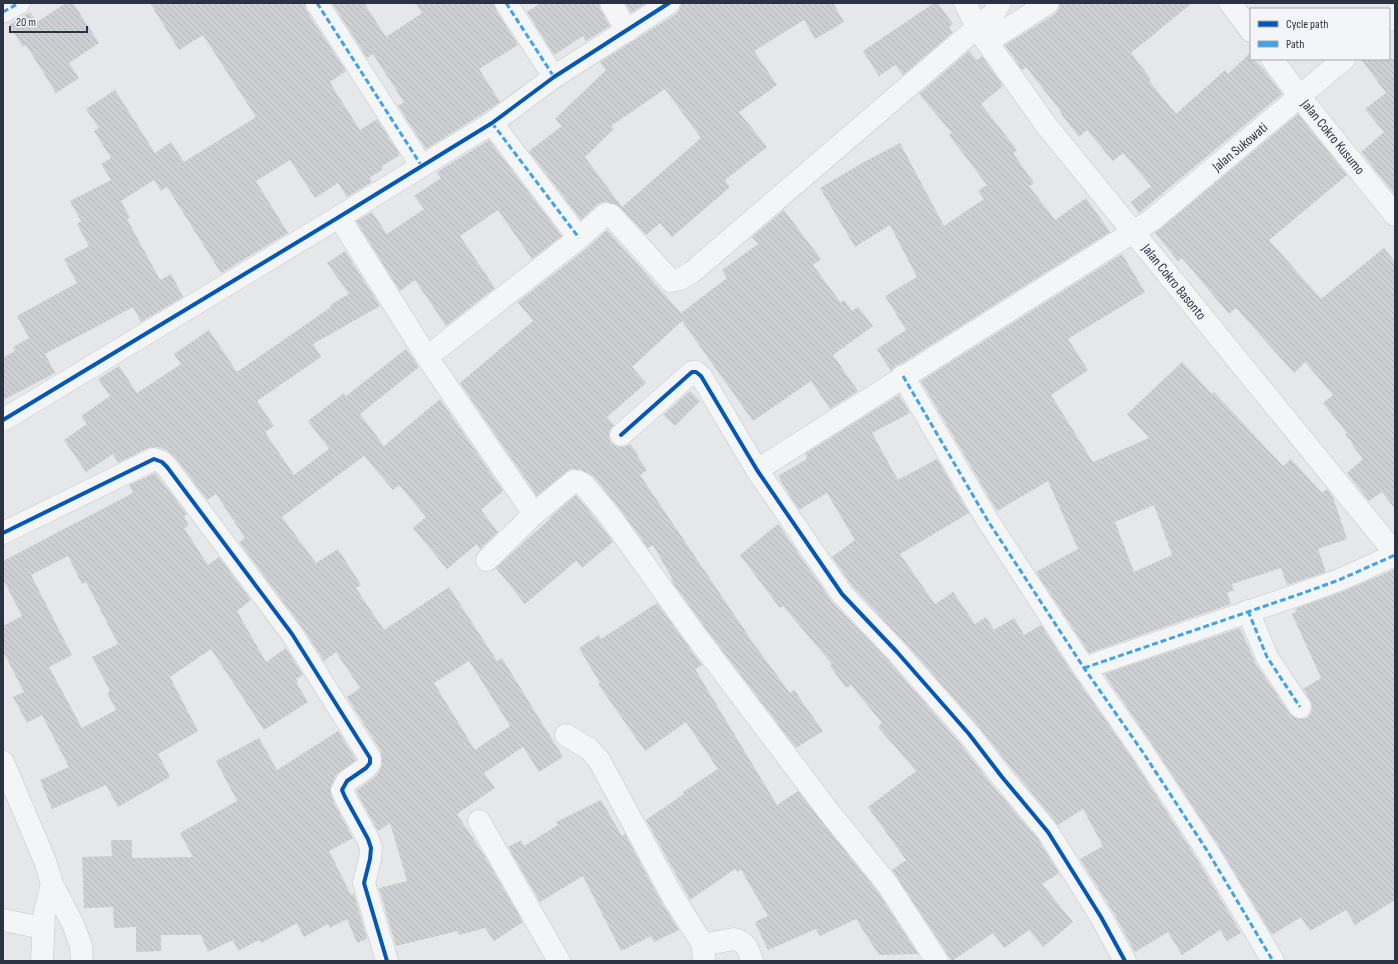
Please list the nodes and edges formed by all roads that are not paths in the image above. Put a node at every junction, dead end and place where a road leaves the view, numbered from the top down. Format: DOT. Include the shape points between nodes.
graph roads {
  1 [pos="18,3"];
  2 [pos="317,3"];
  3 [pos="506,3"];
  4 [pos="611,3"];
  5 [pos="669,3"];
  6 [pos="965,3"];
  7 [pos="1000,3"];
  8 [pos="1048,3"];
  9 [pos="1230,3"];
  10 [pos="3,12"];
  11 [pos="1250,30"];
  12 [pos="627,31"];
  13 [pos="982,35"];
  14 [pos="1273,60"];
  15 [pos="1343,60"];
  16 [pos="554,77"];
  17 [pos="1300,97"];
  18 [pos="492,122"];
  19 [pos="421,165"];
  20 [pos="1395,215"];
  21 [pos="340,217"];
  22 [pos="1134,232"];
  23 [pos="579,238"];
  24 [pos="426,357"];
  25 [pos="903,376"];
  26 [pos="3,420"];
  27 [pos="621,434"];
  28 [pos="756,470"];
  29 [pos="534,514"];
  30 [pos="3,533"];
  31 [pos="1395,554"];
  32 [pos="487,560"];
  33 [pos="1248,612"];
  34 [pos="1084,668"];
  35 [pos="1300,706"];
  36 [pos="566,735"];
  37 [pos="3,762"];
  38 [pos="479,821"];
  39 [pos="52,884"];
  40 [pos="3,920"];
  41 [pos="43,928"];
  42 [pos="704,954"];
  43 [pos="42,961"];
  44 [pos="82,961"];
  45 [pos="388,961"];
  46 [pos="559,961"];
  47 [pos="752,961"];
  48 [pos="937,961"];
  49 [pos="1125,961"];
  50 [pos="1273,961"];
  1 -- 10 [label="street"];
  2 -- 19 [label="street"];
  3 -- 16 [label="street"];
  4 -- 12 [label="street"];
  5 -- 12 [label="street"];
  6 -- 13 [label="street, Jalan Cokro Basonto"];
  7 -- 13 [label="street"];
  8 -- 13 [label="street"];
  9 -- 11 [label="street"];
  12 -- 16 [label="street"];
  13 -- 22 [label="street, Jalan Cokro Basonto" via="1046,125"];
  13 -- 23 [label="street" via="680,280 671,281 611,215 606,214"];
  14 -- 17 [label="street, Jalan Cokro Kusumo"];
  15 -- 17 [label="street, Jalan Sukowati"];
  16 -- 18 [label="street"];
  17 -- 20 [label="street, Jalan Cokro Kusumo"];
  17 -- 22 [label="street, Jalan Sukowati" via="1152,220"];
  18 -- 19 [label="street"];
  18 -- 23 [label="street"];
  19 -- 21 [label="street"];
  21 -- 24 [label="street"];
  21 -- 26 [label="street"];
  22 -- 25 [label="street, Jalan Sukowati"];
  22 -- 31 [label="street, Jalan Cokro Basonto"];
  23 -- 24 [label="street"];
  24 -- 29 [label="street"];
  25 -- 28 [label="street, Jalan Sukowati"];
  25 -- 34 [label="street" via="988,522"];
  27 -- 28 [label="street" via="692,372 696,372 701,376"];
  28 -- 49 [label="street" via="842,594 969,734 1048,832"];
  29 -- 32 [label="street"];
  29 -- 48 [label="street" via="574,481 584,485 609,515 824,806 888,885"];
  30 -- 45 [label="street" via="154,459 168,468 292,634 370,758 366,768 347,781 342,790 371,848 364,883"];
  31 -- 33 [label="street" via="1338,580"];
  33 -- 34 [label="street"];
  33 -- 35 [label="street" via="1267,657"];
  34 -- 50 [label="street" via="1208,852"];
  36 -- 42 [label="street" via="589,749 599,760"];
  37 -- 39 [label="street"];
  38 -- 46 [label="street"];
  39 -- 41 [label="street"];
  39 -- 44 [label="street" via="73,924 81,946"];
  40 -- 41 [label="street"];
  41 -- 43 [label="street"];
  42 -- 47 [label="street" via="707,944 734,939 747,946"];
}
